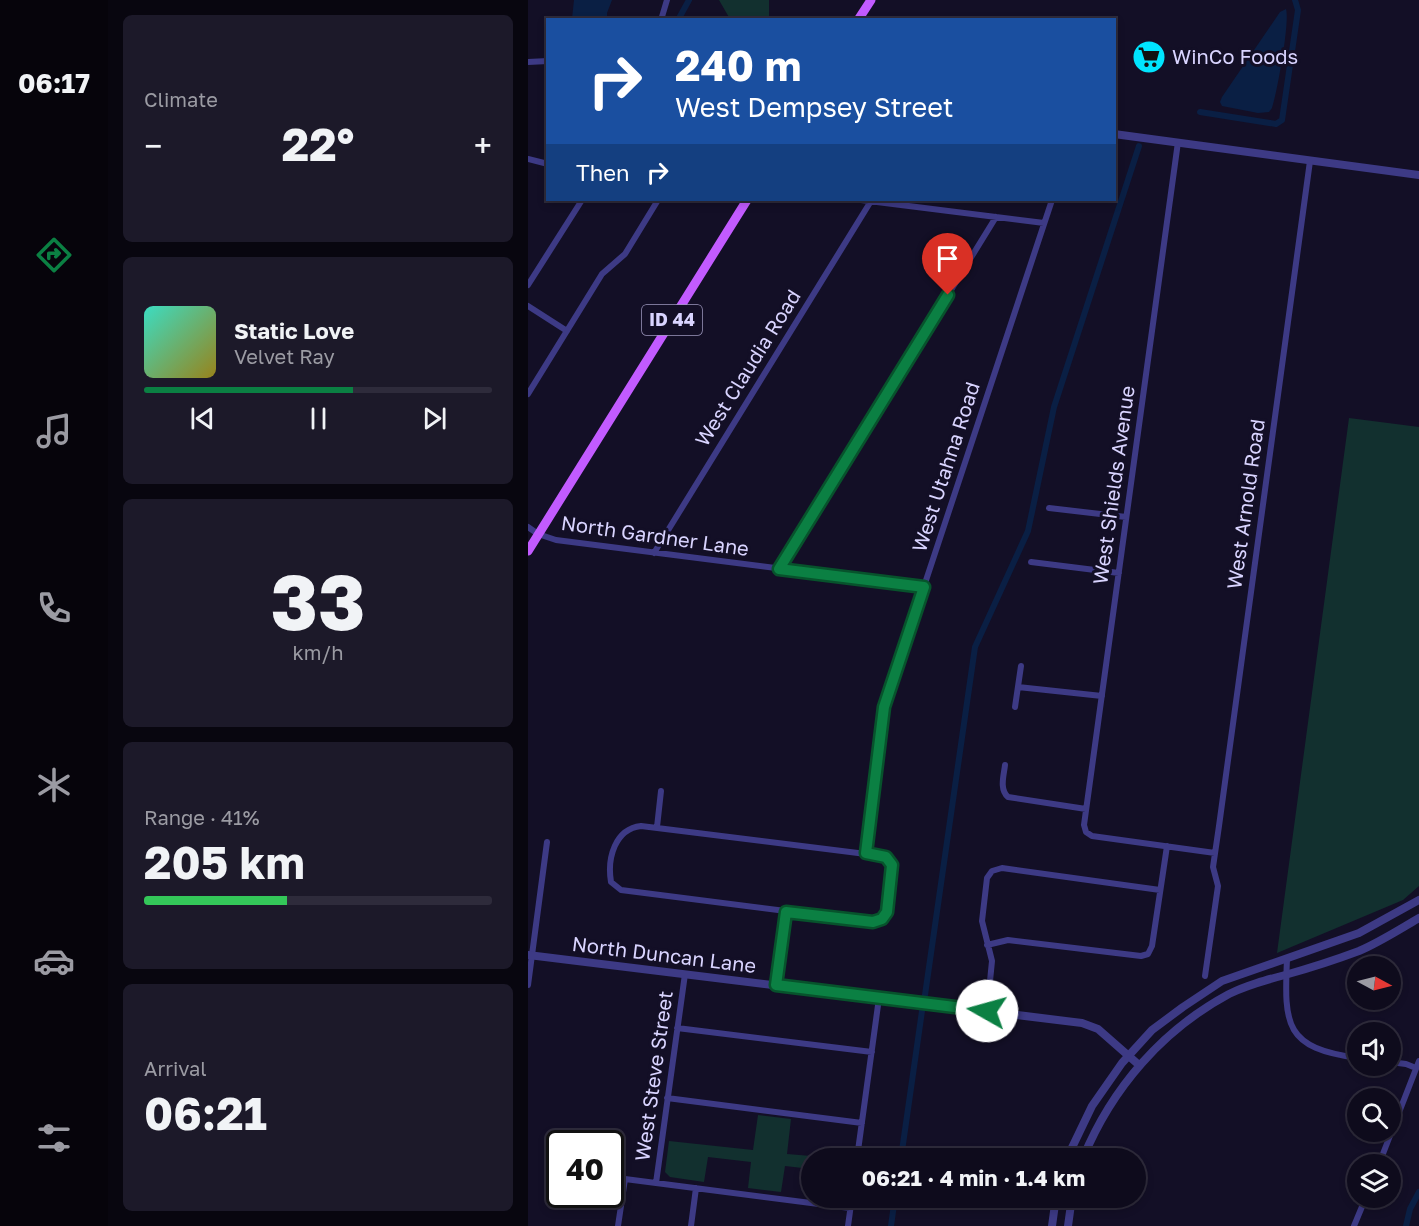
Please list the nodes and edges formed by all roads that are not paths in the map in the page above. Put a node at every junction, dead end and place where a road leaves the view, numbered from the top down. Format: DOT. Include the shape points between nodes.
graph roads {
  1 [pos="667,0"];
  2 [pos="871,0"];
  3 [pos="662,18"];
  4 [pos="859,18"];
  5 [pos="546,61"];
  6 [pos="528,62"];
  7 [pos="1116,134"];
  8 [pos="1178,142"];
  9 [pos="528,159"];
  10 [pos="1310,161"];
  11 [pos="546,164"];
  12 [pos="1419,175"];
  13 [pos="581,201"];
  14 [pos="657,201"];
  15 [pos="746,201"];
  16 [pos="871,201"];
  17 [pos="1052,201"];
  18 [pos="996,217"];
  19 [pos="1044,223"];
  20 [pos="528,285"];
  21 [pos="528,306"];
  22 [pos="567,331"];
  23 [pos="528,394"];
  24 [pos="1049,508"];
  25 [pos="1126,517"];
  26 [pos="528,527"];
  27 [pos="538,534"];
  28 [pos="528,551"];
  29 [pos="654,553"];
  30 [pos="1031,562"];
  31 [pos="779,569"];
  32 [pos="1119,573"];
  33 [pos="924,587"];
  34 [pos="1021,666"];
  35 [pos="1018,687"];
  36 [pos="1102,696"];
  37 [pos="1015,707"];
  38 [pos="1005,765"];
  39 [pos="661,791"];
  40 [pos="1086,809"];
  41 [pos="657,827"];
  42 [pos="547,842"];
  43 [pos="1167,846"];
  44 [pos="866,853"];
  45 [pos="1215,853"];
  46 [pos="1160,890"];
  47 [pos="1419,900"];
  48 [pos="786,912"];
  49 [pos="1419,918"];
  50 [pos="987,945"];
  51 [pos="530,955"];
  52 [pos="1287,959"];
  53 [pos="685,974"];
  54 [pos="1286,975"];
  55 [pos="1205,976"];
  56 [pos="528,985"];
  57 [pos="776,985"];
  58 [pos="879,998"];
  59 [pos="987,1011"];
  60 [pos="677,1028"];
  61 [pos="872,1052"];
  62 [pos="1128,1054"];
  63 [pos="1347,1056"];
  64 [pos="1419,1060"];
  65 [pos="1401,1063"];
  66 [pos="1139,1065"];
  67 [pos="1416,1068"];
  68 [pos="668,1098"];
  69 [pos="862,1123"];
  70 [pos="858,1148"];
  71 [pos="1071,1148"];
  72 [pos="1088,1148"];
  73 [pos="1383,1154"];
  74 [pos="656,1183"];
  75 [pos="696,1188"];
  76 [pos="801,1202"];
  77 [pos="850,1208"];
  78 [pos="1054,1208"];
  79 [pos="1070,1208"];
  80 [pos="1361,1208"];
  81 [pos="618,1226"];
  82 [pos="691,1226"];
  83 [pos="848,1226"];
  84 [pos="1052,1226"];
  85 [pos="1068,1226"];
  86 [pos="1354,1226"];
  1 -- 3 [label="street"];
  2 -- 4 [label="main road"];
  5 -- 6 [label="street"];
  7 -- 8 [label="street"];
  8 -- 10 [label="street"];
  8 -- 25 [label="street, West Shields Avenue"];
  9 -- 11 [label="street"];
  10 -- 12 [label="street"];
  10 -- 45 [label="street, West Arnold Road"];
  13 -- 20 [label="street"];
  14 -- 22 [label="street" via="625,254 602,274"];
  15 -- 27 [label="main road, ID 44"];
  16 -- 18 [label="street"];
  16 -- 29 [label="street, West Claudia Road"];
  17 -- 19 [label="street, West Utahna Road"];
  18 -- 19 [label="street"];
  18 -- 31 [label="street"];
  19 -- 33 [label="street, West Utahna Road"];
  21 -- 22 [label="street"];
  22 -- 23 [label="street"];
  24 -- 25 [label="street"];
  25 -- 32 [label="street, West Shields Avenue"];
  26 -- 27 [label="street, North Gardner Lane"];
  27 -- 28 [label="main road, ID 44"];
  27 -- 29 [label="street, North Gardner Lane" via="556,540"];
  29 -- 31 [label="street, North Gardner Lane"];
  30 -- 32 [label="street"];
  31 -- 33 [label="street, North Gardner Lane"];
  32 -- 36 [label="street, West Shields Avenue"];
  33 -- 44 [label="street, West Utahna Road" via="884,707"];
  34 -- 35 [label="street"];
  35 -- 36 [label="street"];
  35 -- 37 [label="street"];
  36 -- 40 [label="street, West Shields Avenue"];
  38 -- 40 [label="street" via="1005,795"];
  39 -- 41 [label="street"];
  40 -- 43 [label="street, West Shields Avenue" via="1084,825 1092,836"];
  41 -- 44 [label="street"];
  41 -- 48 [label="street" via="632,827 616,840 610,876 614,886"];
  42 -- 51 [label="street"];
  43 -- 45 [label="street"];
  43 -- 46 [label="street"];
  44 -- 48 [label="street" via="890,861 887,912 882,919 873,922"];
  45 -- 55 [label="street, West Arnold Road" via="1218,886"];
  46 -- 50 [label="street" via="1152,946 1142,956 1008,940"];
  46 -- 50 [label="street" via="1002,868 992,871 987,878 982,913"];
  47 -- 52 [label="street" via="1359,933"];
  48 -- 57 [label="street"];
  49 -- 54 [label="street" via="1360,950"];
  50 -- 59 [label="street" via="992,970"];
  51 -- 53 [label="street, North Duncan Lane"];
  51 -- 56 [label="street"];
  52 -- 54 [label="street"];
  52 -- 62 [label="street" via="1222,981 1152,1030"];
  53 -- 57 [label="street, North Duncan Lane"];
  53 -- 60 [label="street, West Steve Street"];
  54 -- 63 [label="street" via="1290,1021 1300,1040 1321,1051"];
  54 -- 66 [label="street" via="1229,994 1161,1041"];
  57 -- 58 [label="street, North Duncan Lane"];
  58 -- 59 [label="street, North Duncan Lane"];
  58 -- 61 [label="street"];
  59 -- 62 [label="street, North Duncan Lane" via="1082,1023 1098,1029"];
  60 -- 61 [label="street"];
  60 -- 68 [label="street, West Steve Street"];
  61 -- 69 [label="street"];
  62 -- 66 [label="street, North Duncan Lane"];
  62 -- 71 [label="street" via="1092,1106"];
  64 -- 67 [label="street"];
  65 -- 67 [label="street"];
  66 -- 72 [label="street" via="1104,1113"];
  67 -- 73 [label="street"];
  68 -- 69 [label="street"];
  68 -- 74 [label="street, West Steve Street"];
  69 -- 70 [label="street"];
  74 -- 75 [label="street"];
  74 -- 81 [label="street, West Steve Street" via="625,1179"];
  75 -- 76 [label="street"];
  75 -- 82 [label="street"];
  77 -- 83 [label="street"];
  78 -- 84 [label="street"];
  79 -- 85 [label="street"];
  80 -- 86 [label="street"];
}
